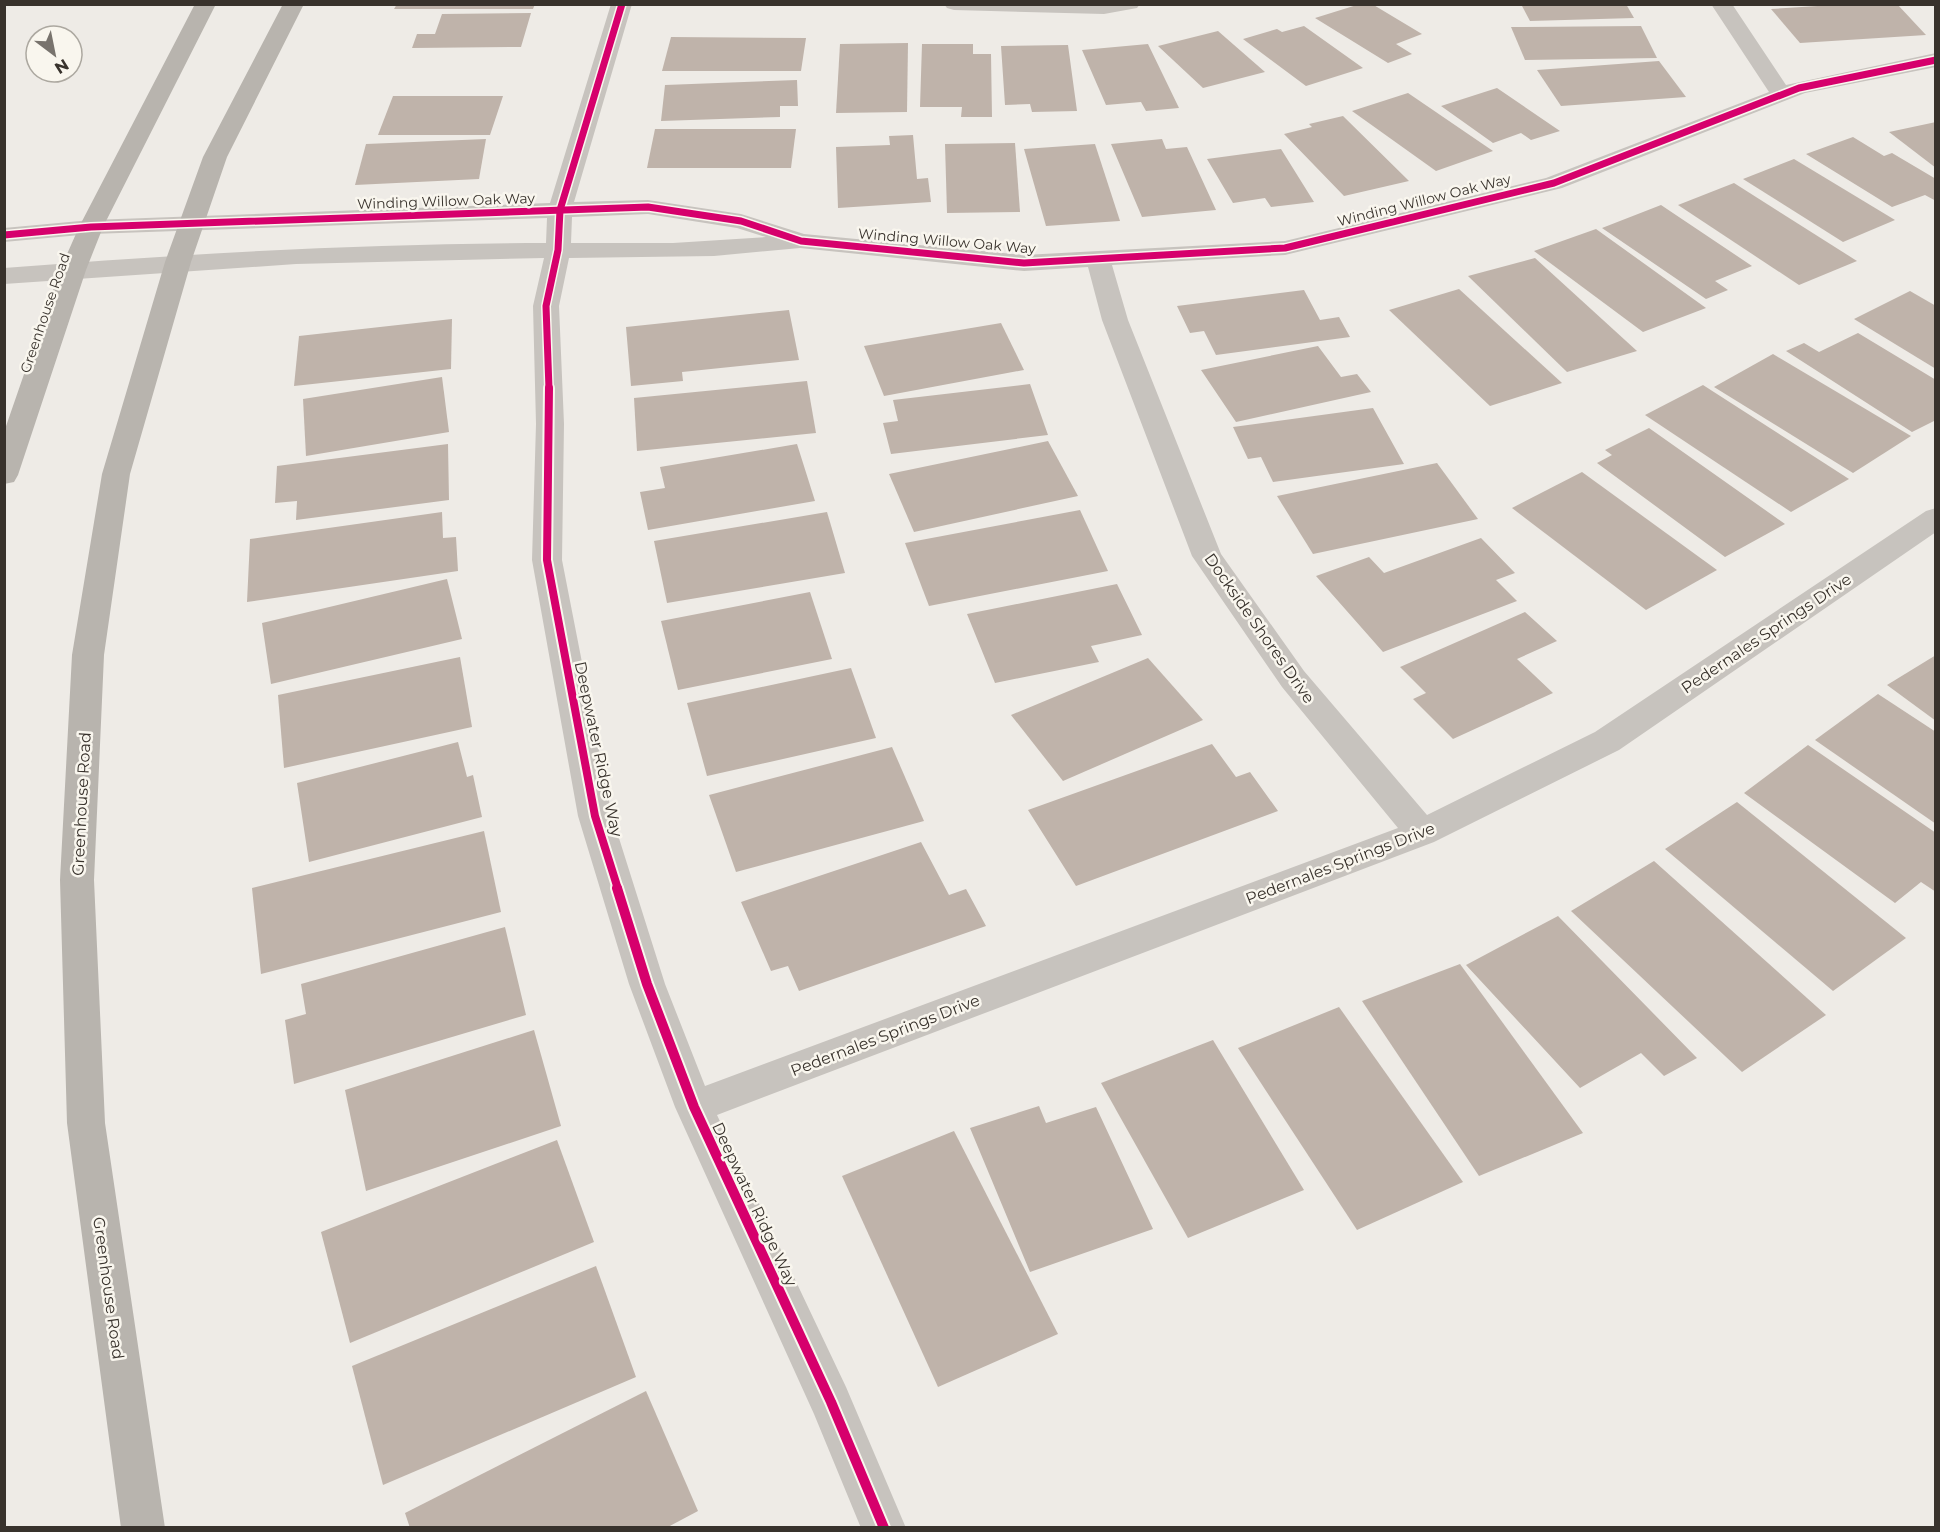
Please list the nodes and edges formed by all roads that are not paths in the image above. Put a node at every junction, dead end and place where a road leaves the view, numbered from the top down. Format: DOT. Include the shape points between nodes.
graph roads {
  1 [pos="206,4"];
  2 [pos="294,4"];
  3 [pos="622,4"];
  4 [pos="954,4"];
  5 [pos="1130,4"];
  6 [pos="1721,4"];
  7 [pos="1935,60"];
  8 [pos="1782,95"];
  9 [pos="560,210"];
  10 [pos="191,224"];
  11 [pos="91,227"];
  12 [pos="4,235"];
  13 [pos="801,241"];
  14 [pos="558,250"];
  15 [pos="1098,259"];
  16 [pos="177,262"];
  17 [pos="73,270"];
  18 [pos="4,276"];
  19 [pos="4,475"];
  20 [pos="1935,518"];
  21 [pos="1422,833"];
  22 [pos="694,1107"];
  23 [pos="143,1527"];
  24 [pos="884,1527"];
  1 -- 11 [label="street, Greenhouse Road"];
  2 -- 10 [label="street, Greenhouse Road" via="215,157"];
  3 -- 9 [label="street, Deepwater Ridge Way"];
  4 -- 5 [label="street" via="1104,8"];
  6 -- 8 [label="street"];
  7 -- 8 [label="street, Winding Willow Oak Way" via="1799,88"];
  8 -- 15 [label="street, Winding Willow Oak Way" via="1554,183 1285,248"];
  9 -- 10 [label="street, Winding Willow Oak Way"];
  9 -- 13 [label="street, Winding Willow Oak Way" via="648,207 741,221"];
  9 -- 14 [label="street, Deepwater Ridge Way"];
  10 -- 11 [label="street, Winding Willow Oak Way"];
  10 -- 16 [label="street, Greenhouse Road"];
  11 -- 12 [label="street, Winding Willow Oak Way"];
  11 -- 17 [label="street, Greenhouse Road"];
  13 -- 14 [label="street, Winding Willow Oak Way" via="737,249"];
  13 -- 15 [label="street, Winding Willow Oak Way" via="1024,263"];
  14 -- 16 [label="street, Winding Willow Oak Way"];
  14 -- 22 [label="street, Deepwater Ridge Way" via="546,306 550,424 547,560 595,816 646,984"];
  15 -- 21 [label="street, Dockside Shores Drive" via="1115,320 1207,555 1293,679"];
  16 -- 17 [label="street, Winding Willow Oak Way"];
  16 -- 23 [label="street, Greenhouse Road" via="116,474 88,654 77,880 86,1123"];
  17 -- 18 [label="street, Winding Willow Oak Way"];
  17 -- 19 [label="street, Greenhouse Road"];
  20 -- 21 [label="street, Pedernales Springs Drive" via="1607,741"];
  21 -- 22 [label="street, Pedernales Springs Drive"];
  22 -- 24 [label="street, Deepwater Ridge Way" via="831,1402"];
}
